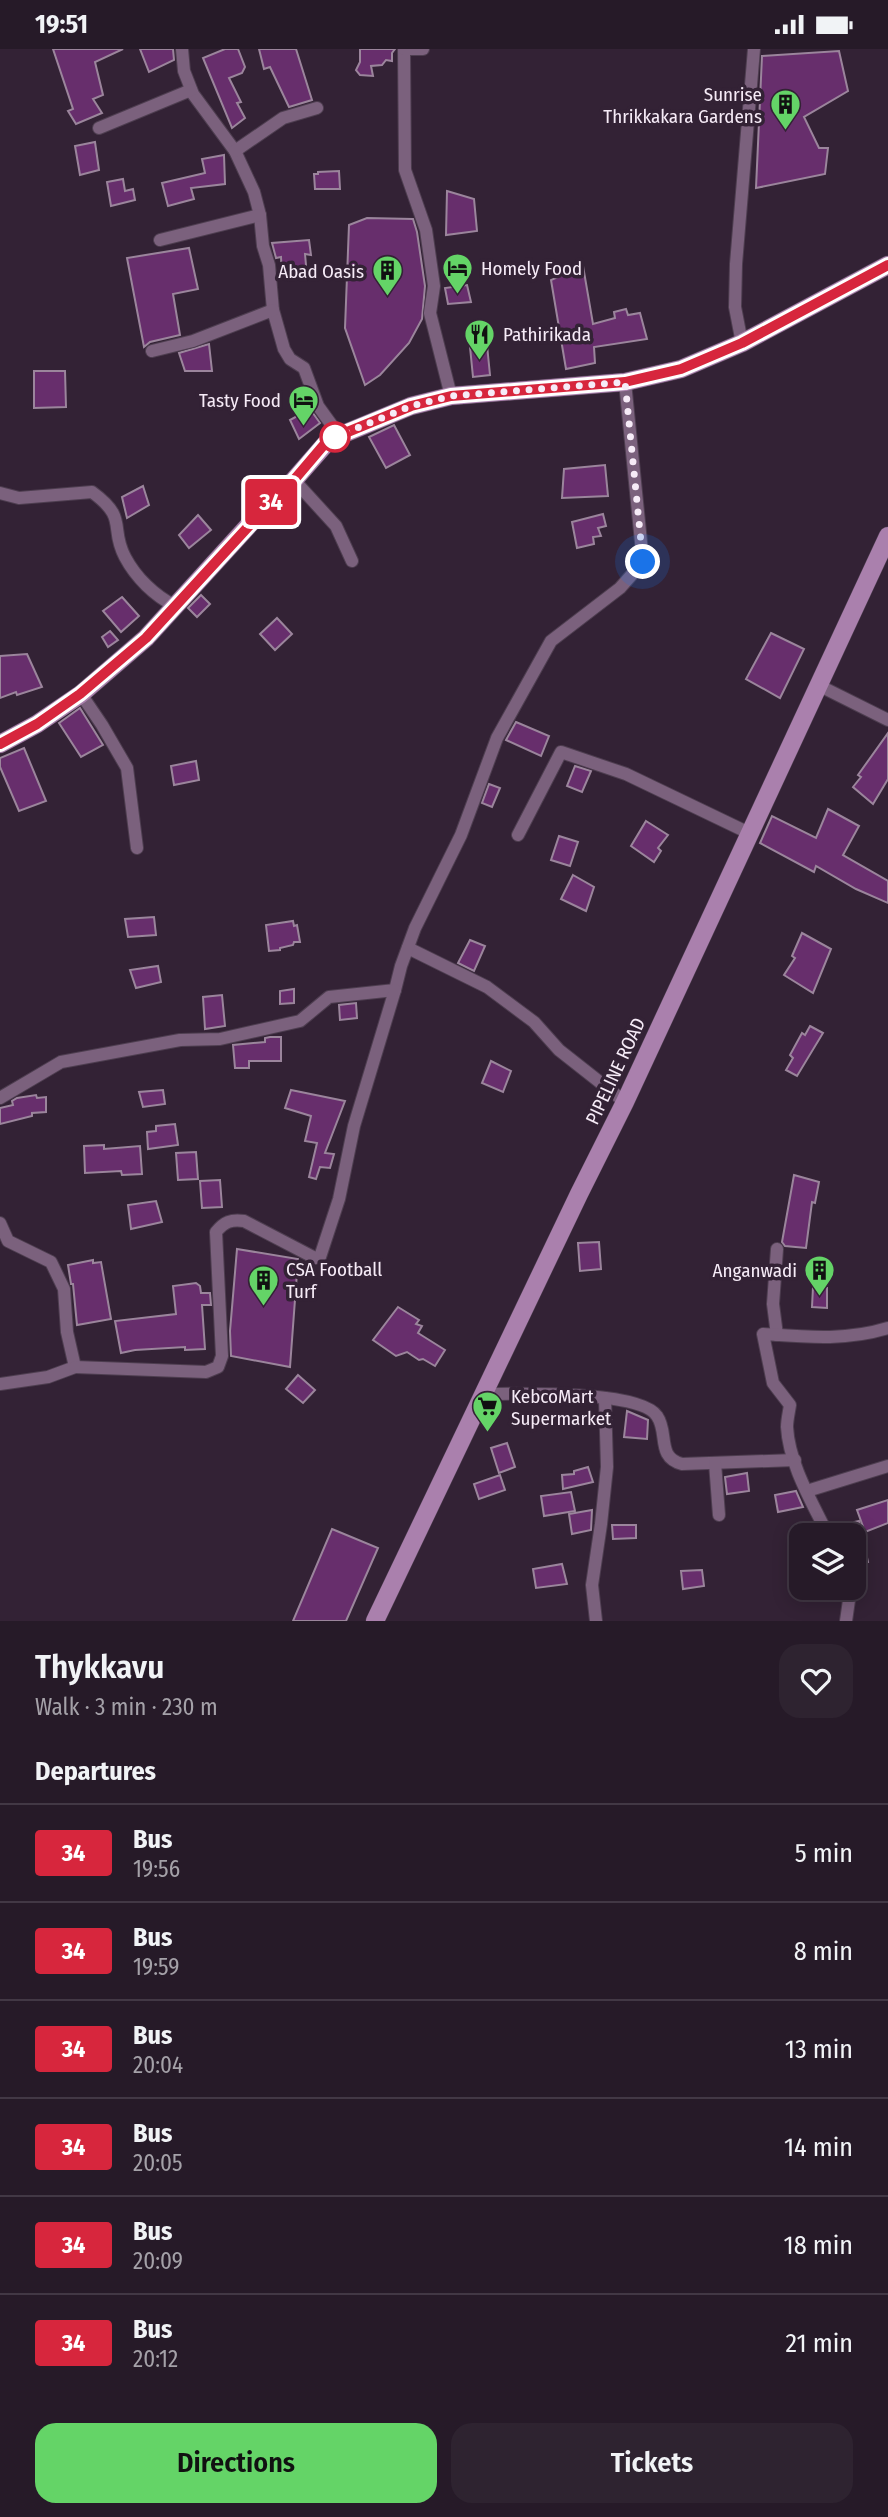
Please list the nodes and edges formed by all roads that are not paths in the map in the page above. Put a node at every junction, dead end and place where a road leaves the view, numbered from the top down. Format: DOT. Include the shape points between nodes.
graph roads {
  1 [pos="183,49"];
  2 [pos="404,49"];
  3 [pos="423,49"];
  4 [pos="754,49"];
  5 [pos="191,90"];
  6 [pos="317,108"];
  7 [pos="99,128"];
  8 [pos="235,151"];
  9 [pos="260,215"];
  10 [pos="160,240"];
  11 [pos="888,265"];
  12 [pos="273,310"];
  13 [pos="742,343"];
  14 [pos="152,351"];
  15 [pos="625,382"];
  16 [pos="451,396"];
  17 [pos="339,435"];
  18 [pos="294,480"];
  19 [pos="0,493"];
  20 [pos="888,536"];
  21 [pos="352,561"];
  22 [pos="175,606"];
  23 [pos="818,685"];
  24 [pos="80,694"];
  25 [pos="887,719"];
  26 [pos="0,744"];
  27 [pos="749,833"];
  28 [pos="518,835"];
  29 [pos="137,848"];
  30 [pos="408,948"];
  31 [pos="395,990"];
  32 [pos="0,1098"];
  33 [pos="625,1102"];
  34 [pos="0,1223"];
  35 [pos="777,1249"];
  36 [pos="888,1328"];
  37 [pos="777,1335"];
  38 [pos="75,1367"];
  39 [pos="0,1384"];
  40 [pos="484,1394"];
  41 [pos="605,1398"];
  42 [pos="795,1460"];
  43 [pos="715,1463"];
  44 [pos="888,1466"];
  45 [pos="807,1491"];
  46 [pos="719,1515"];
  47 [pos="822,1523"];
  48 [pos="849,1600"];
  49 [pos="375,1621"];
  50 [pos="596,1621"];
  51 [pos="846,1621"];
  1 -- 5 [label="street"];
  2 -- 3 [label="street"];
  2 -- 16 [label="street" via="405,170 426,230 434,286 430,313"];
  4 -- 13 [label="street" via="736,264 735,307"];
  5 -- 7 [label="street"];
  5 -- 8 [label="street"];
  6 -- 8 [label="street" via="283,118"];
  8 -- 9 [label="street"];
  9 -- 10 [label="street"];
  9 -- 12 [label="street"];
  11 -- 13 [label="street"];
  12 -- 14 [label="street" via="193,341"];
  12 -- 17 [label="street" via="284,349 304,368 318,406"];
  13 -- 15 [label="street" via="681,369"];
  15 -- 16 [label="street"];
  15 -- 30 [label="street" via="643,562 620,588 551,641 497,738 461,835"];
  16 -- 17 [label="street" via="411,406"];
  17 -- 18 [label="street" via="328,440"];
  18 -- 21 [label="street" via="336,526"];
  18 -- 22 [label="street"];
  19 -- 22 [label="street" via="19,498 92,492 115,513 124,556 137,574"];
  20 -- 23 [label="street, PIPELINE ROAD"];
  22 -- 24 [label="street" via="146,638"];
  23 -- 25 [label="street"];
  23 -- 27 [label="street, PIPELINE ROAD"];
  24 -- 26 [label="street"];
  24 -- 29 [label="street" via="127,768"];
  27 -- 28 [label="street" via="626,774 561,752"];
  27 -- 33 [label="street, PIPELINE ROAD"];
  30 -- 31 [label="street"];
  30 -- 33 [label="street" via="487,987"];
  31 -- 32 [label="street" via="329,997 300,1021 220,1039 180,1040 61,1062"];
  31 -- 38 [label="street" via="320,1257 244,1221 223,1223 216,1232 222,1356 218,1367 206,1371"];
  33 -- 40 [label="street, PIPELINE ROAD"];
  34 -- 38 [label="street" via="8,1241 51,1262 64,1290"];
  35 -- 37 [label="street" via="773,1304"];
  36 -- 37 [label="street" via="833,1339"];
  37 -- 42 [label="street" via="763,1334 773,1383 790,1405 787,1427"];
  38 -- 39 [label="street" via="48,1377"];
  40 -- 41 [label="street"];
  40 -- 49 [label="street, PIPELINE ROAD"];
  41 -- 43 [label="street" via="648,1407 658,1416 667,1455 673,1461"];
  41 -- 50 [label="street" via="607,1467 592,1585"];
  42 -- 43 [label="street"];
  42 -- 45 [label="street"];
  43 -- 46 [label="street"];
  44 -- 45 [label="street"];
  45 -- 47 [label="street"];
  48 -- 51 [label="street"];
}
